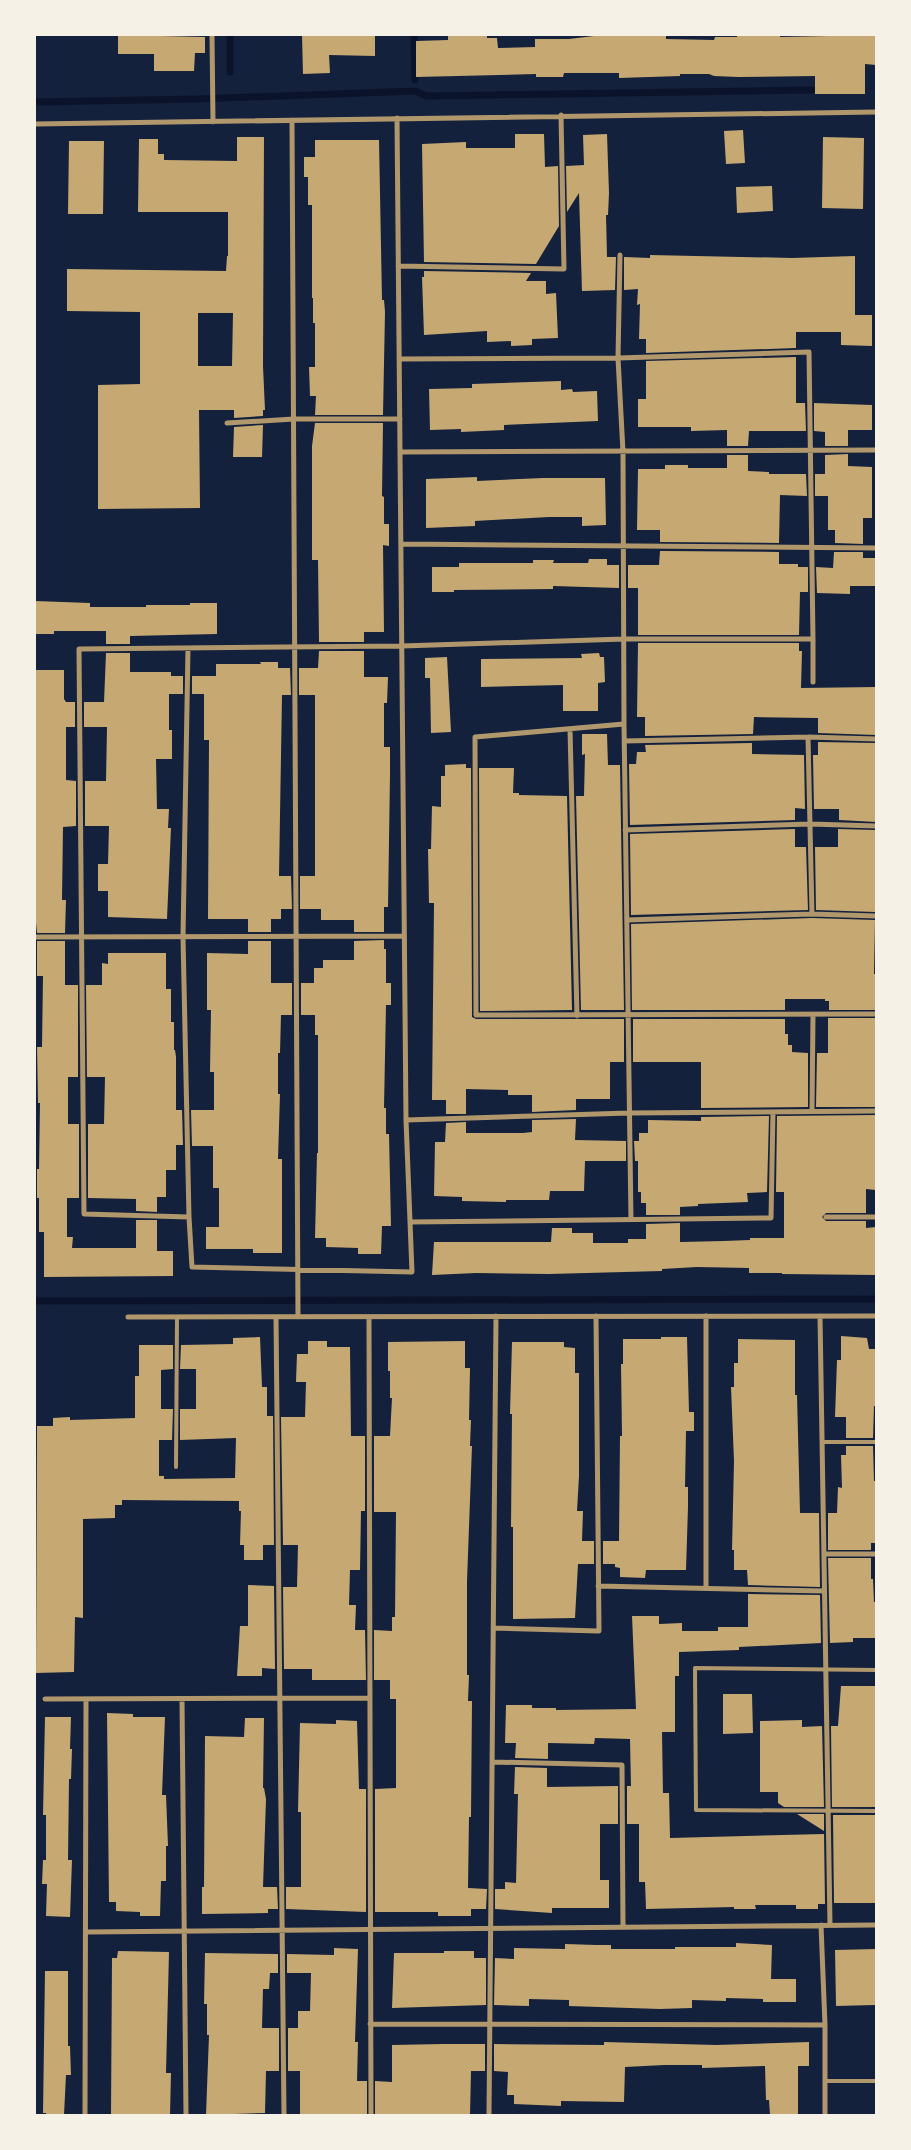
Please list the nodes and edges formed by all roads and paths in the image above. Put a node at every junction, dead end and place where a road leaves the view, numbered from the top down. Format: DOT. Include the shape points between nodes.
graph roads {
  1 [pos="212,35"];
  2 [pos="876,112"];
  3 [pos="561,115"];
  4 [pos="397,118"];
  5 [pos="292,120"];
  6 [pos="214,122"];
  7 [pos="35,124"];
  8 [pos="620,255"];
  9 [pos="398,266"];
  10 [pos="618,358"];
  11 [pos="399,359"];
  12 [pos="294,419"];
  13 [pos="400,419"];
  14 [pos="226,423"];
  15 [pos="810,450"];
  16 [pos="876,450"];
  17 [pos="400,452"];
  18 [pos="623,452"];
  19 [pos="401,544"];
  20 [pos="623,546"];
  21 [pos="812,547"];
  22 [pos="876,548"];
  23 [pos="624,638"];
  24 [pos="813,638"];
  25 [pos="402,646"];
  26 [pos="295,647"];
  27 [pos="188,648"];
  28 [pos="813,682"];
  29 [pos="624,724"];
  30 [pos="570,729"];
  31 [pos="808,737"];
  32 [pos="876,739"];
  33 [pos="624,741"];
  34 [pos="810,824"];
  35 [pos="876,826"];
  36 [pos="625,830"];
  37 [pos="812,914"];
  38 [pos="876,916"];
  39 [pos="627,920"];
  40 [pos="403,936"];
  41 [pos="35,937"];
  42 [pos="82,937"];
  43 [pos="183,937"];
  44 [pos="297,937"];
  45 [pos="876,1014"];
  46 [pos="577,1016"];
  47 [pos="628,1016"];
  48 [pos="813,1016"];
  49 [pos="876,1111"];
  50 [pos="773,1112"];
  51 [pos="812,1112"];
  52 [pos="629,1113"];
  53 [pos="406,1120"];
  54 [pos="189,1217"];
  55 [pos="826,1217"];
  56 [pos="876,1217"];
  57 [pos="631,1220"];
  58 [pos="410,1222"];
  59 [pos="298,1271"];
  60 [pos="298,1316"];
  61 [pos="496,1316"];
  62 [pos="596,1316"];
  63 [pos="706,1316"];
  64 [pos="820,1316"];
  65 [pos="876,1316"];
  66 [pos="128,1317"];
  67 [pos="177,1317"];
  68 [pos="276,1317"];
  69 [pos="369,1317"];
  70 [pos="822,1442"];
  71 [pos="876,1442"];
  72 [pos="176,1467"];
  73 [pos="824,1554"];
  74 [pos="876,1554"];
  75 [pos="598,1586"];
  76 [pos="706,1588"];
  77 [pos="824,1590"];
  78 [pos="493,1628"];
  79 [pos="826,1669"];
  80 [pos="876,1670"];
  81 [pos="280,1698"];
  82 [pos="370,1698"];
  83 [pos="45,1699"];
  84 [pos="182,1699"];
  85 [pos="86,1700"];
  86 [pos="492,1762"];
  87 [pos="876,1811"];
  88 [pos="828,1812"];
  89 [pos="821,1925"];
  90 [pos="830,1925"];
  91 [pos="876,1925"];
  92 [pos="622,1927"];
  93 [pos="490,1928"];
  94 [pos="370,1930"];
  95 [pos="184,1931"];
  96 [pos="282,1931"];
  97 [pos="86,1932"];
  98 [pos="370,2024"];
  99 [pos="490,2024"];
  100 [pos="825,2025"];
  101 [pos="825,2081"];
  102 [pos="876,2081"];
  103 [pos="86,2115"];
  104 [pos="186,2115"];
  105 [pos="284,2115"];
  106 [pos="370,2115"];
  107 [pos="489,2115"];
  108 [pos="825,2115"];
  1 -- 6 [label="street"];
  2 -- 3 [label="street"];
  3 -- 4 [label="street"];
  3 -- 9 [label="street" via="564,269"];
  4 -- 5 [label="street"];
  4 -- 9 [label="street"];
  5 -- 6 [label="street"];
  5 -- 12 [label="street"];
  6 -- 7 [label="street"];
  8 -- 10 [label="street"];
  9 -- 11 [label="street"];
  10 -- 11 [label="street"];
  10 -- 15 [label="street" via="809,352"];
  10 -- 18 [label="street"];
  11 -- 13 [label="street"];
  12 -- 13 [label="street"];
  12 -- 14 [label="street"];
  12 -- 26 [label="street"];
  13 -- 17 [label="street"];
  15 -- 16 [label="street"];
  15 -- 18 [label="street"];
  15 -- 21 [label="street"];
  17 -- 18 [label="street"];
  17 -- 19 [label="street"];
  18 -- 20 [label="street"];
  19 -- 20 [label="street"];
  19 -- 25 [label="street"];
  20 -- 21 [label="street"];
  20 -- 23 [label="street"];
  21 -- 22 [label="street"];
  21 -- 24 [label="street"];
  23 -- 24 [label="street"];
  23 -- 25 [label="street"];
  23 -- 29 [label="street"];
  24 -- 28 [label="street"];
  25 -- 26 [label="street"];
  25 -- 40 [label="street"];
  26 -- 27 [label="street"];
  26 -- 44 [label="street"];
  27 -- 42 [label="street" via="79,649"];
  27 -- 43 [label="street"];
  29 -- 30 [label="street"];
  29 -- 33 [label="street"];
  30 -- 46 [label="street"];
  30 -- 46 [label="street" via="475,737 476,1016"];
  31 -- 32 [label="street"];
  31 -- 33 [label="street"];
  31 -- 34 [label="street"];
  33 -- 36 [label="street"];
  34 -- 35 [label="street"];
  34 -- 36 [label="street"];
  34 -- 37 [label="street"];
  36 -- 39 [label="street"];
  37 -- 38 [label="street"];
  37 -- 39 [label="street"];
  39 -- 47 [label="street"];
  40 -- 44 [label="street"];
  40 -- 53 [label="street"];
  41 -- 42 [label="street"];
  42 -- 43 [label="street"];
  42 -- 54 [label="street" via="84,1214"];
  43 -- 44 [label="street"];
  43 -- 54 [label="street"];
  44 -- 59 [label="street"];
  45 -- 48 [label="street"];
  46 -- 47 [label="street"];
  47 -- 48 [label="street"];
  47 -- 52 [label="street"];
  48 -- 51 [label="street"];
  49 -- 51 [label="street"];
  50 -- 51 [label="street"];
  50 -- 52 [label="street"];
  50 -- 57 [label="street" via="771,1218"];
  52 -- 53 [label="street"];
  52 -- 57 [label="street"];
  53 -- 58 [label="street"];
  54 -- 59 [label="street" via="192,1267"];
  55 -- 56 [label="street"];
  57 -- 58 [label="street"];
  58 -- 59 [label="street" via="412,1272"];
  59 -- 60 [label="street"];
  60 -- 68 [label="street"];
  60 -- 69 [label="street"];
  61 -- 62 [label="street"];
  61 -- 69 [label="street"];
  61 -- 78 [label="street"];
  62 -- 63 [label="street"];
  62 -- 75 [label="street"];
  63 -- 64 [label="street"];
  63 -- 76 [label="street"];
  64 -- 65 [label="street"];
  64 -- 70 [label="street"];
  66 -- 67 [label="street"];
  67 -- 68 [label="street"];
  67 -- 72 [label="lane"];
  68 -- 81 [label="street"];
  69 -- 82 [label="street"];
  70 -- 71 [label="lane"];
  70 -- 73 [label="street"];
  73 -- 74 [label="street"];
  73 -- 77 [label="street"];
  75 -- 76 [label="street"];
  75 -- 78 [label="street" via="599,1631"];
  76 -- 77 [label="street"];
  77 -- 79 [label="street"];
  78 -- 86 [label="street"];
  79 -- 80 [label="lane"];
  79 -- 88 [label="street"];
  79 -- 88 [label="lane" via="695,1668 696,1810"];
  81 -- 82 [label="street"];
  81 -- 84 [label="street"];
  81 -- 96 [label="street"];
  82 -- 94 [label="street"];
  83 -- 85 [label="street"];
  84 -- 85 [label="street"];
  84 -- 95 [label="street"];
  85 -- 97 [label="street"];
  86 -- 92 [label="street" via="622,1765"];
  86 -- 93 [label="street"];
  87 -- 88 [label="lane"];
  88 -- 90 [label="street"];
  89 -- 90 [label="street"];
  89 -- 92 [label="street"];
  89 -- 100 [label="street"];
  90 -- 91 [label="street"];
  92 -- 93 [label="street"];
  93 -- 94 [label="street"];
  93 -- 99 [label="street"];
  94 -- 96 [label="street"];
  94 -- 98 [label="street"];
  95 -- 96 [label="street"];
  95 -- 97 [label="street"];
  95 -- 104 [label="street"];
  96 -- 105 [label="street"];
  97 -- 103 [label="street"];
  98 -- 99 [label="street"];
  98 -- 106 [label="street"];
  99 -- 100 [label="street"];
  99 -- 107 [label="street"];
  100 -- 101 [label="street"];
  101 -- 102 [label="lane"];
  101 -- 108 [label="street"];
}
